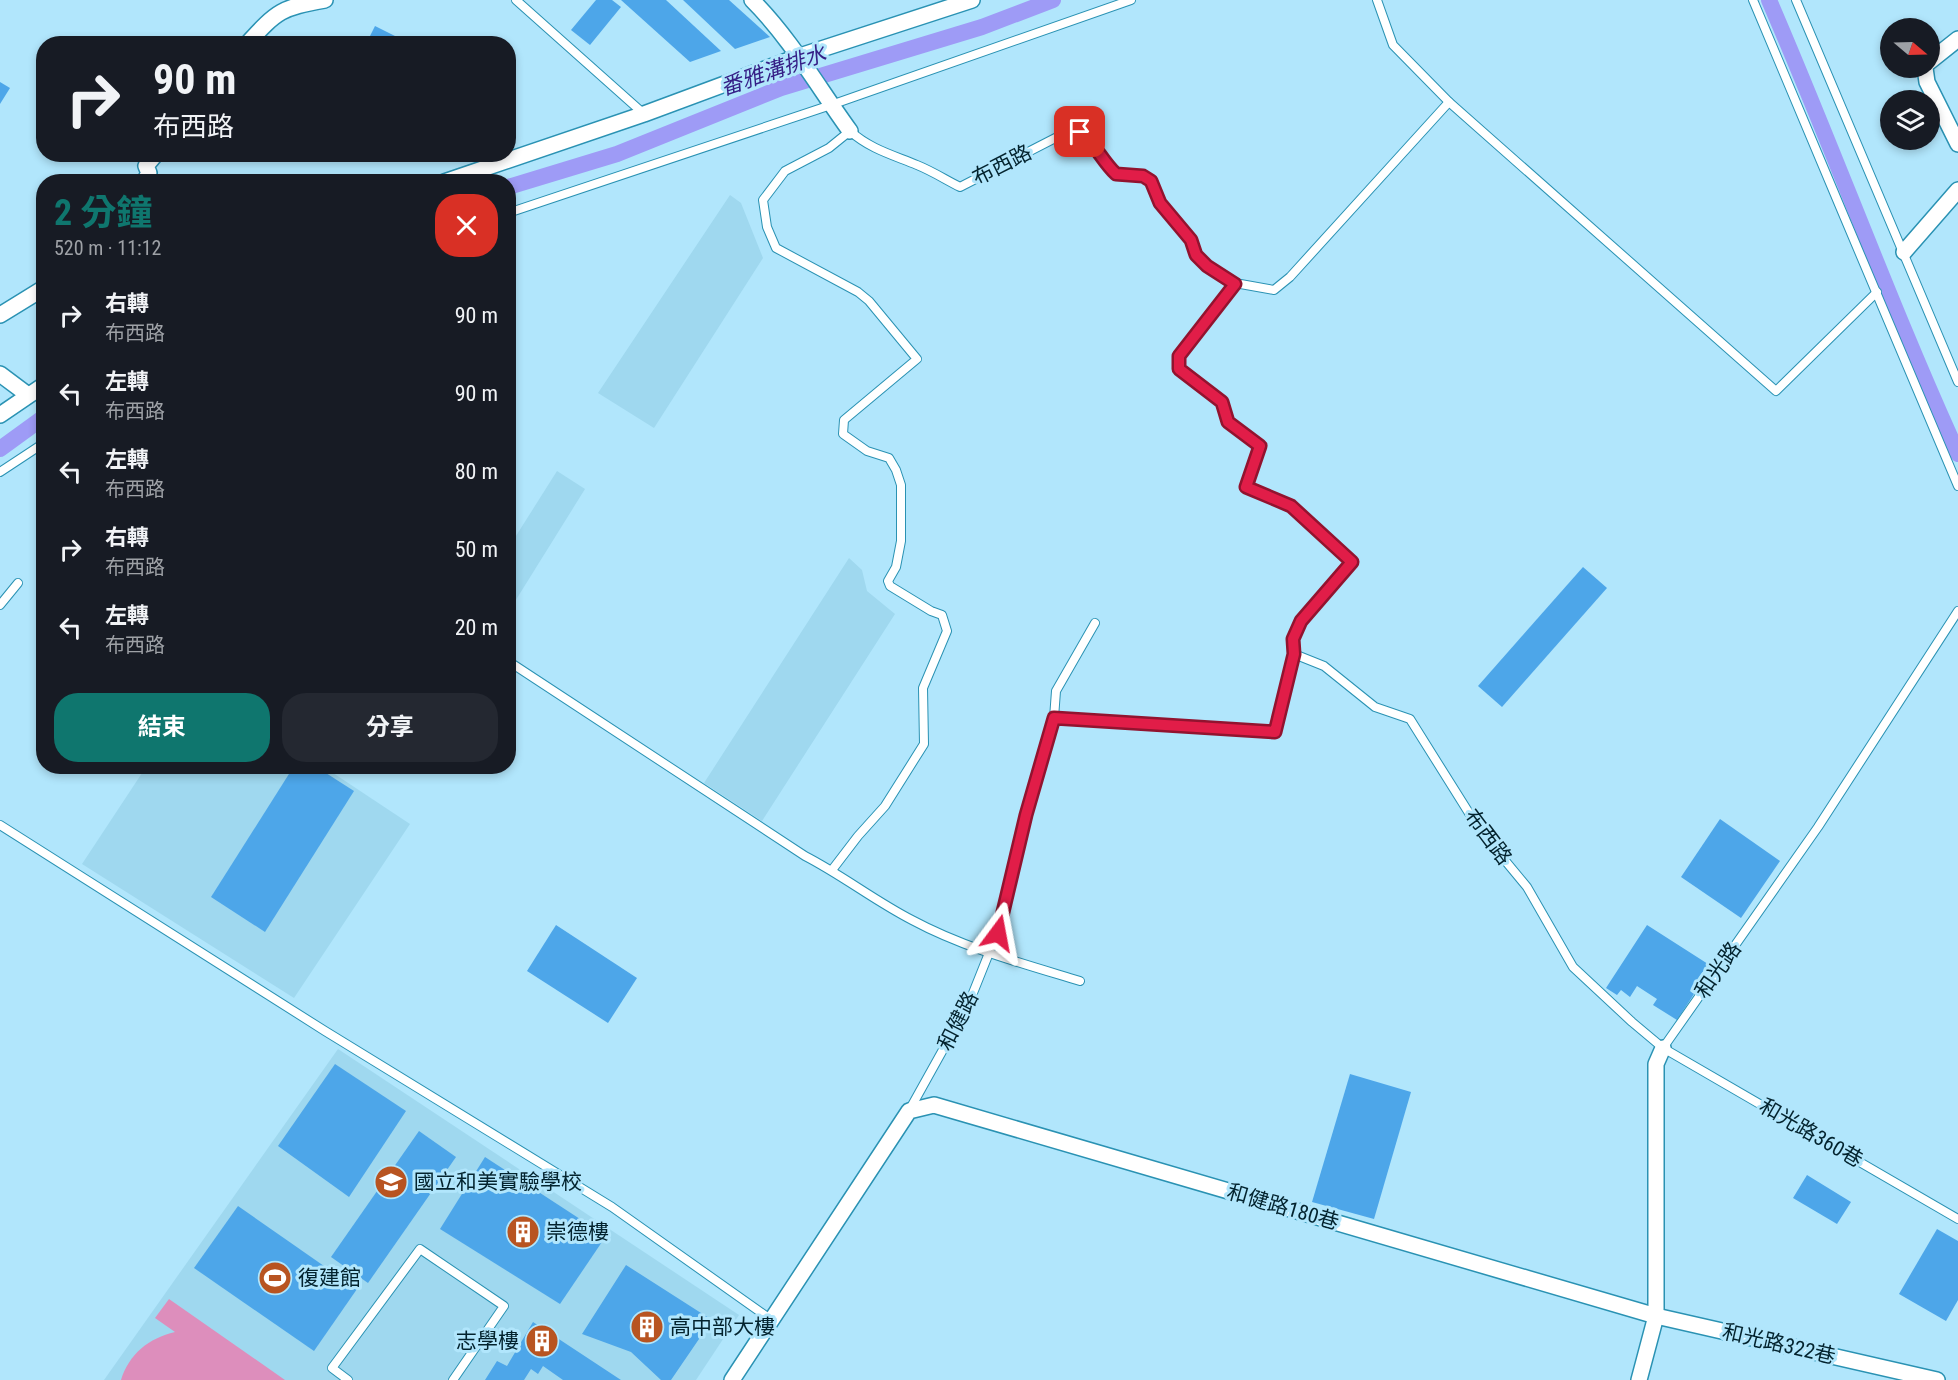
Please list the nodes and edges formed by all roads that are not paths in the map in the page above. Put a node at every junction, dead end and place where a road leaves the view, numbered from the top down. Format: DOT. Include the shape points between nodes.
graph roads {
  1 [pos="326,0"];
  2 [pos="516,0"];
  3 [pos="752,0"];
  4 [pos="972,0"];
  5 [pos="1131,0"];
  6 [pos="1377,0"];
  7 [pos="1753,0"];
  8 [pos="1796,0"];
  9 [pos="254,36"];
  10 [pos="1958,39"];
  11 [pos="1940,53"];
  12 [pos="803,61"];
  13 [pos="1926,78"];
  14 [pos="828,101"];
  15 [pos="1449,102"];
  16 [pos="644,114"];
  17 [pos="850,131"];
  18 [pos="1958,144"];
  19 [pos="516,158"];
  20 [pos="503,162"];
  21 [pos="468,174"];
  22 [pos="1958,190"];
  23 [pos="516,210"];
  24 [pos="1904,252"];
  25 [pos="1235,284"];
  26 [pos="1876,292"];
  27 [pos="36,293"];
  28 [pos="0,315"];
  29 [pos="0,374"];
  30 [pos="1958,382"];
  31 [pos="36,390"];
  32 [pos="28,395"];
  33 [pos="0,415"];
  34 [pos="36,448"];
  35 [pos="0,472"];
  36 [pos="1958,486"];
  37 [pos="18,583"];
  38 [pos="0,605"];
  39 [pos="1958,611"];
  40 [pos="1095,623"];
  41 [pos="1294,654"];
  42 [pos="516,666"];
  43 [pos="1054,718"];
  44 [pos="0,825"];
  45 [pos="832,870"];
  46 [pos="989,954"];
  47 [pos="1080,981"];
  48 [pos="1664,1048"];
  49 [pos="909,1110"];
  50 [pos="1958,1219"];
  51 [pos="1656,1316"];
  52 [pos="773,1321"];
  53 [pos="348,1380"];
  54 [pos="453,1380"];
  55 [pos="732,1380"];
  56 [pos="1639,1380"];
  57 [pos="1937,1380"];
  1 -- 9 [label="street" via="282,10"];
  2 -- 16 [label="lane"];
  3 -- 12 [label="street"];
  4 -- 12 [label="street"];
  5 -- 14 [label="lane"];
  6 -- 15 [label="lane" via="1392,45"];
  7 -- 26 [label="lane"];
  8 -- 24 [label="lane"];
  10 -- 11 [label="street"];
  12 -- 14 [label="street"];
  12 -- 16 [label="street"];
  13 -- 18 [label="street"];
  14 -- 17 [label="street"];
  14 -- 23 [label="lane"];
  15 -- 25 [label="lane, 布西路" via="1290,277 1274,290"];
  15 -- 26 [label="lane" via="1776,391"];
  16 -- 19 [label="street"];
  17 -- 25 [label="lane, 布西路" via="886,154 960,187 1067,132 1080,132 1090,139 1116,174 1143,176 1151,181 1160,203 1191,240 1196,255"];
  17 -- 45 [label="lane" via="829,148 785,171 763,200 767,227 776,248 864,297 916,359 844,420 843,434 867,451 889,458 896,470 901,485 901,541 896,567 888,581 890,586 942,615 947,631 923,688 924,744 885,806"];
  20 -- 21 [label="street"];
  22 -- 24 [label="street"];
  24 -- 30 [label="lane"];
  25 -- 41 [label="lane" via="1179,356 1179,369 1222,402 1228,422 1260,446 1246,487 1291,506 1352,562 1301,621 1293,639"];
  26 -- 36 [label="lane"];
  27 -- 28 [label="street"];
  29 -- 32 [label="street"];
  31 -- 32 [label="street"];
  32 -- 33 [label="street"];
  34 -- 35 [label="lane"];
  37 -- 38 [label="lane"];
  39 -- 48 [label="lane, 和光路" via="1818,827"];
  40 -- 43 [label="lane, 和健路" via="1056,691"];
  41 -- 43 [label="lane" via="1275,732"];
  41 -- 48 [label="lane, 布西路" via="1324,666 1375,707 1410,719 1479,829 1527,887 1573,967"];
  42 -- 45 [label="lane"];
  43 -- 46 [label="lane, 和健路" via="998,933"];
  44 -- 52 [label="lane" via="612,1207"];
  45 -- 46 [label="lane" via="912,920"];
  46 -- 47 [label="lane"];
  46 -- 49 [label="lane, 和健路" via="969,1003"];
  48 -- 50 [label="lane, 和光路360巷"];
  48 -- 51 [label="street, 和光路" via="1656,1064"];
  49 -- 51 [label="street, 和健路180巷" via="934,1105"];
  49 -- 52 [label="street, 和健路"];
  51 -- 56 [label="street, 和光路"];
  51 -- 57 [label="street, 和光路322巷"];
  52 -- 55 [label="street, 和健路"];
  53 -- 54 [label="lane" via="332,1368 420,1249 504,1306"];
}
